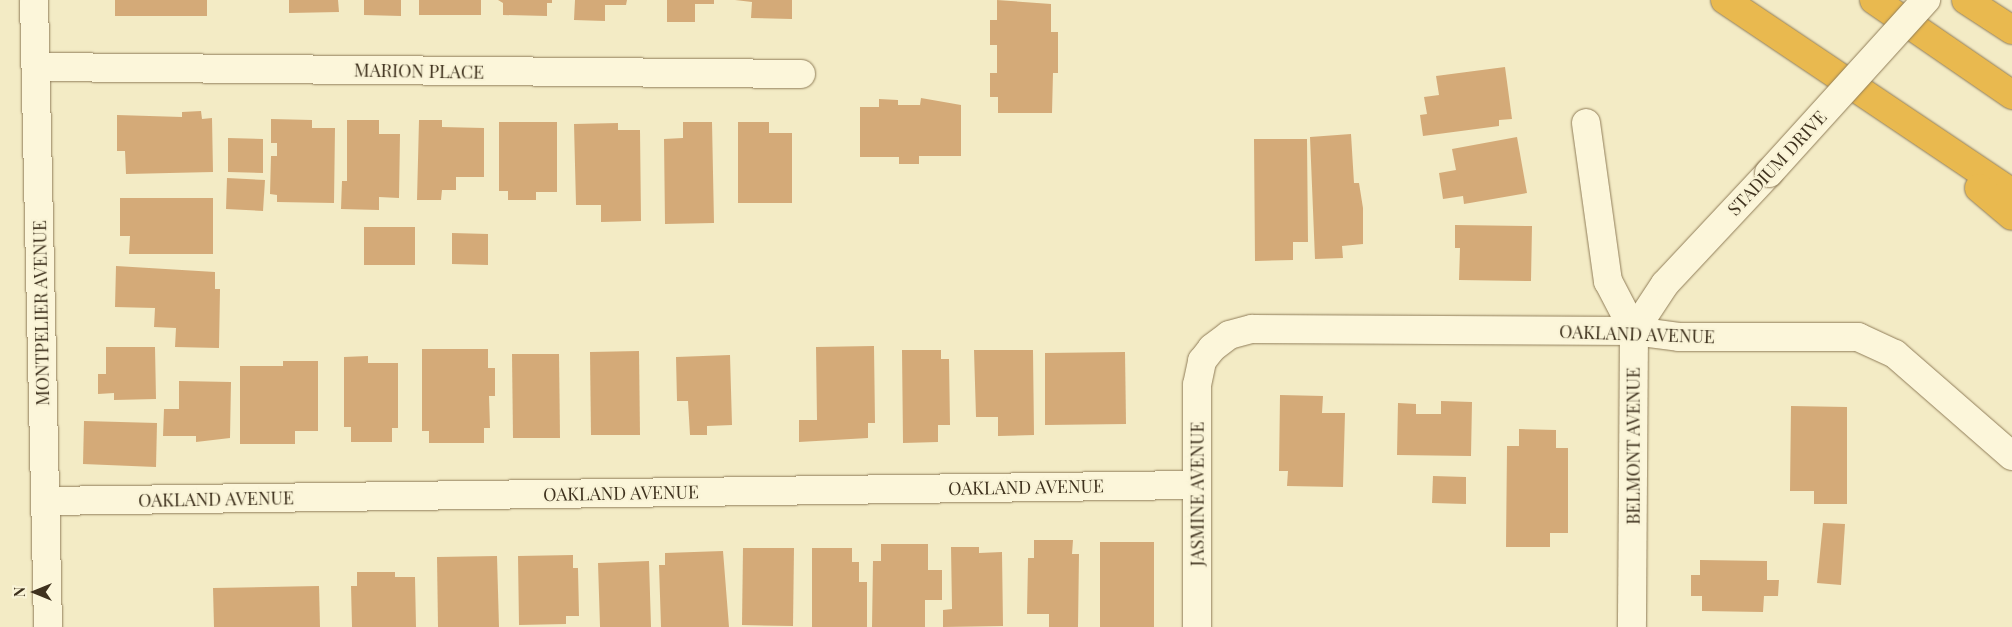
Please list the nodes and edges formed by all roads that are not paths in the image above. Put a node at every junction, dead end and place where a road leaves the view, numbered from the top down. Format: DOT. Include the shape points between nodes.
graph roads {
  1 [pos="34,0"];
  2 [pos="1725,0"];
  3 [pos="1874,0"];
  4 [pos="1926,0"];
  5 [pos="1966,0"];
  6 [pos="2012,30"];
  7 [pos="36,67"];
  8 [pos="801,74"];
  9 [pos="2012,95"];
  10 [pos="1884,106"];
  11 [pos="1586,123"];
  12 [pos="2012,193"];
  13 [pos="2012,216"];
  14 [pos="1634,331"];
  15 [pos="1202,361"];
  16 [pos="2012,456"];
  17 [pos="1196,485"];
  18 [pos="46,501"];
  19 [pos="48,627"];
  20 [pos="1197,627"];
  21 [pos="1632,627"];
  1 -- 7 [label="street, MONTPELIER AVENUE"];
  2 -- 10 [label="highway"];
  3 -- 9 [label="highway"];
  4 -- 14 [label="street, STADIUM DRIVE, bridge" via="1770,173 1664,284"];
  5 -- 6 [label="highway"];
  7 -- 8 [label="street, MARION PLACE"];
  7 -- 18 [label="street, MONTPELIER AVENUE"];
  10 -- 12 [label="highway"];
  10 -- 13 [label="highway"];
  11 -- 14 [label="street, BELMONT AVENUE" via="1608,281"];
  14 -- 15 [label="street, OAKLAND AVENUE" via="1252,329 1229,334"];
  14 -- 16 [label="street, OAKLAND AVENUE" via="1679,337 1858,337 1874,342 1894,354"];
  14 -- 21 [label="street, BELMONT AVENUE"];
  15 -- 17 [label="street, JASMINE AVENUE" via="1196,385"];
  17 -- 18 [label="street, OAKLAND AVENUE"];
  17 -- 20 [label="street, JASMINE AVENUE"];
  18 -- 19 [label="street, MONTPELIER AVENUE"];
}
